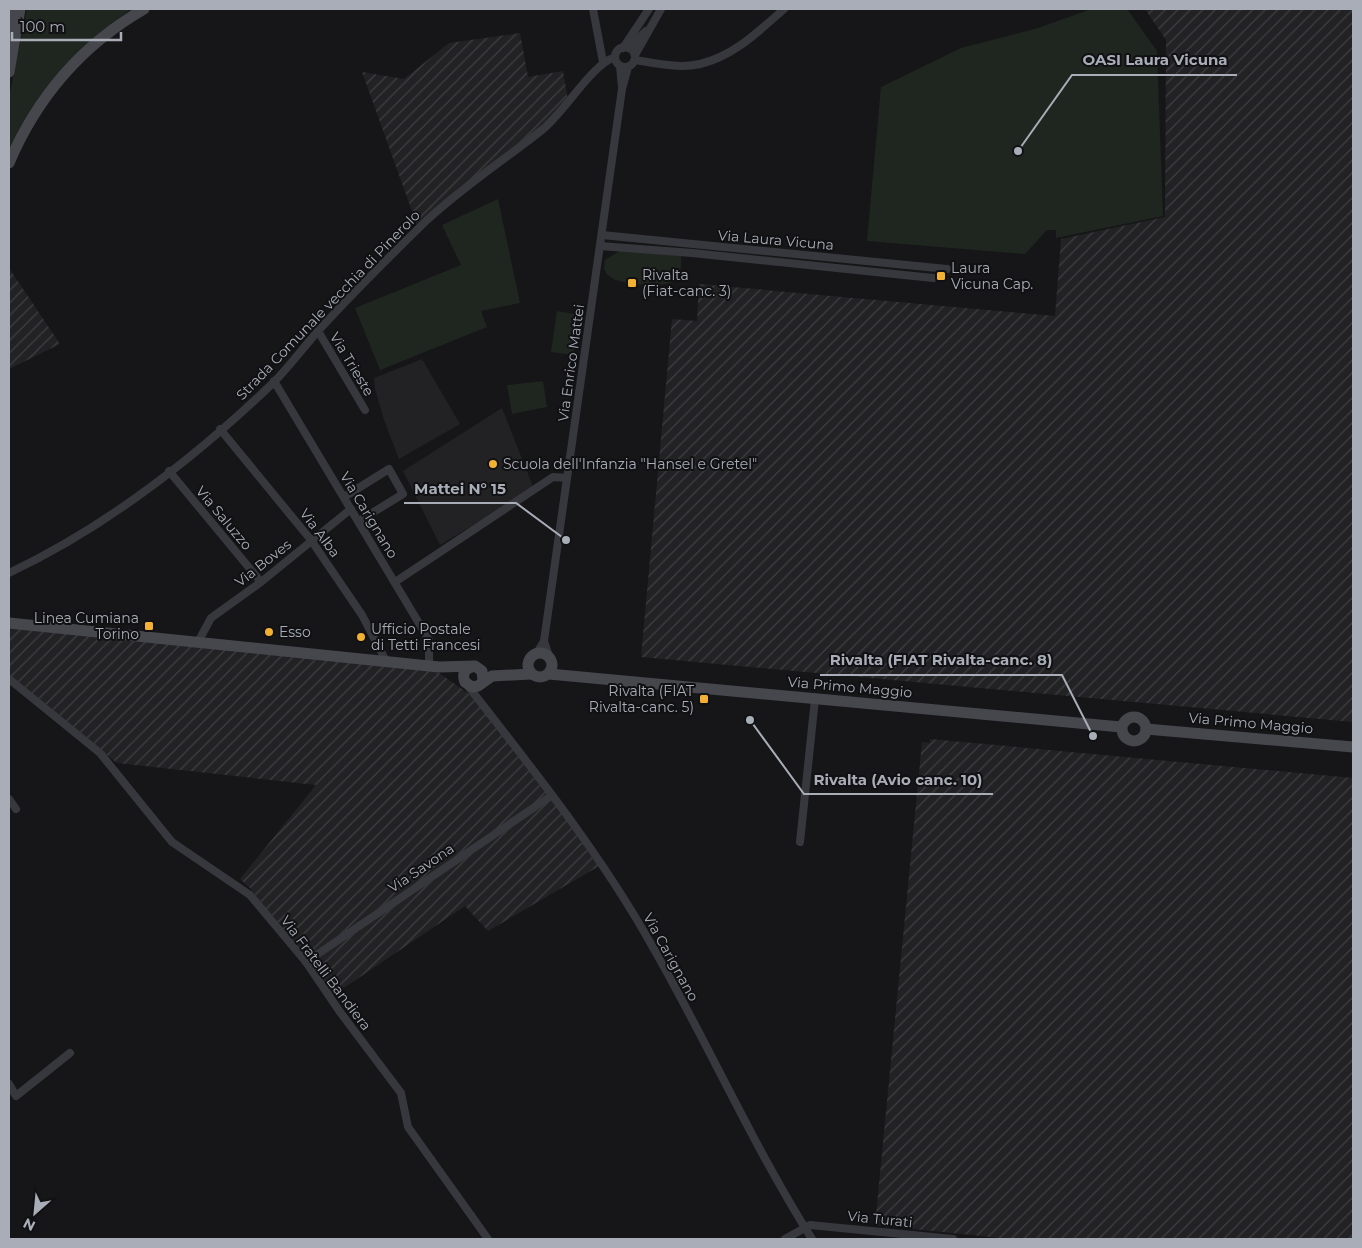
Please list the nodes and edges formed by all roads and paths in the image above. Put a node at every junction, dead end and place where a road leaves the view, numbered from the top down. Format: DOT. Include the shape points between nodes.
graph roads {
  1 [pos="12,9"];
  2 [pos="20,9"];
  3 [pos="144,9"];
  4 [pos="593,9"];
  5 [pos="649,9"];
  6 [pos="661,9"];
  7 [pos="784,9"];
  8 [pos="648,30"];
  9 [pos="12,32"];
  10 [pos="626,48"];
  11 [pos="635,58"];
  12 [pos="620,63"];
  13 [pos="601,65"];
  14 [pos="9,72"];
  15 [pos="9,163"];
  16 [pos="602,235"];
  17 [pos="600,246"];
  18 [pos="947,269"];
  19 [pos="933,278"];
  20 [pos="318,331"];
  21 [pos="274,381"];
  22 [pos="365,410"];
  23 [pos="220,429"];
  24 [pos="169,471"];
  25 [pos="567,478"];
  26 [pos="344,497"];
  27 [pos="351,509"];
  28 [pos="358,521"];
  29 [pos="311,540"];
  30 [pos="9,573"];
  31 [pos="261,582"];
  32 [pos="395,582"];
  33 [pos="9,623"];
  34 [pos="544,641"];
  35 [pos="198,642"];
  36 [pos="537,653"];
  37 [pos="386,661"];
  38 [pos="528,662"];
  39 [pos="550,665"];
  40 [pos="434,666"];
  41 [pos="475,667"];
  42 [pos="531,674"];
  43 [pos="9,679"];
  44 [pos="483,681"];
  45 [pos="465,682"];
  46 [pos="814,699"];
  47 [pos="482,703"];
  48 [pos="1121,727"];
  49 [pos="1146,729"];
  50 [pos="1353,748"];
  51 [pos="551,796"];
  52 [pos="9,799"];
  53 [pos="16,809"];
  54 [pos="800,842"];
  55 [pos="306,962"];
  56 [pos="70,1053"];
  57 [pos="9,1084"];
  58 [pos="804,1227"];
  59 [pos="897,1236"];
  60 [pos="488,1239"];
  61 [pos="785,1239"];
  62 [pos="812,1239"];
  63 [pos="953,1239"];
  1 -- 9 [label="main road"];
  2 -- 9 [label="main road"];
  3 -- 15 [label="main road" via="90,46 57,80 36,110"];
  4 -- 13 [label="street"];
  5 -- 10 [label="street"];
  6 -- 8 [label="street"];
  7 -- 11 [label="street" via="747,41 700,64 680,65"];
  8 -- 10 [label="street"];
  8 -- 11 [label="street"];
  9 -- 14 [label="main road"];
  10 -- 11 [label="street"];
  10 -- 12 [label="street" via="618,50"];
  11 -- 12 [label="street"];
  12 -- 13 [label="street, Strada Comunale vecchia di Pinerolo"];
  12 -- 16 [label="street, Via Enrico Mattei" via="622,89"];
  13 -- 20 [label="street, Strada Comunale vecchia di Pinerolo" via="544,128 428,220"];
  16 -- 17 [label="street, Via Enrico Mattei"];
  16 -- 18 [label="street, Via Laura Vicuna"];
  17 -- 19 [label="street, Via Laura Vicuna"];
  17 -- 25 [label="street, Via Enrico Mattei"];
  20 -- 21 [label="street, Strada Comunale vecchia di Pinerolo"];
  20 -- 22 [label="street, Via Trieste"];
  21 -- 23 [label="street, Strada Comunale vecchia di Pinerolo"];
  21 -- 26 [label="street, Via Carignano"];
  23 -- 24 [label="street, Strada Comunale vecchia di Pinerolo"];
  23 -- 29 [label="street, Via Alba"];
  24 -- 30 [label="street, Strada Comunale vecchia di Pinerolo" via="103,519"];
  24 -- 31 [label="street, Via Saluzzo"];
  25 -- 32 [label="street" via="553,477"];
  25 -- 34 [label="street, Via Enrico Mattei"];
  26 -- 27 [label="street, Via Carignano"];
  26 -- 28 [label="street" via="389,469 403,494"];
  27 -- 28 [label="street, Via Carignano"];
  27 -- 29 [label="street, Via Boves"];
  28 -- 32 [label="street, Via Carignano"];
  29 -- 31 [label="street, Via Boves"];
  29 -- 37 [label="street, Via Alba" via="362,615"];
  31 -- 35 [label="street, Via Boves" via="210,618"];
  32 -- 40 [label="street, Via Carignano" via="429,640"];
  33 -- 35 [label="main road"];
  34 -- 36 [label="street, Via Enrico Mattei"];
  34 -- 39 [label="street, Via Enrico Mattei"];
  35 -- 37 [label="main road"];
  36 -- 38 [label="main road"];
  36 -- 39 [label="main road"];
  37 -- 40 [label="main road"];
  38 -- 41 [label="main road" via="516,669"];
  38 -- 42 [label="main road"];
  39 -- 42 [label="main road" via="542,678"];
  39 -- 46 [label="main road, Via Primo Maggio" via="576,678"];
  40 -- 41 [label="main road"];
  40 -- 45 [label="main road"];
  41 -- 44 [label="main road" via="483,674"];
  41 -- 45 [label="main road" via="465,671"];
  42 -- 44 [label="main road" via="492,676"];
  43 -- 55 [label="street, Via Fratelli Bandiera" via="100,753 172,842 250,895"];
  44 -- 45 [label="main road" via="475,687"];
  44 -- 47 [label="street" via="480,690"];
  45 -- 47 [label="street, Via Carignano"];
  46 -- 48 [label="main road, Via Primo Maggio"];
  46 -- 54 [label="street"];
  47 -- 51 [label="street, Via Carignano"];
  48 -- 49 [label="main road" via="1127,718 1136,716 1144,722"];
  48 -- 49 [label="main road" via="1122,735 1132,741 1143,736"];
  49 -- 50 [label="main road, Via Primo Maggio"];
  51 -- 55 [label="street, Via Savona"];
  51 -- 58 [label="street, Via Carignano" via="601,864 651,944"];
  52 -- 53 [label="street"];
  55 -- 60 [label="street, Via Fratelli Bandiera" via="401,1093 408,1127"];
  56 -- 57 [label="street" via="16,1096"];
  58 -- 59 [label="street, Via Turati" via="810,1224"];
  58 -- 61 [label="street"];
  58 -- 62 [label="street, Via Carignano"];
  59 -- 63 [label="street, Via Turati"];
}
